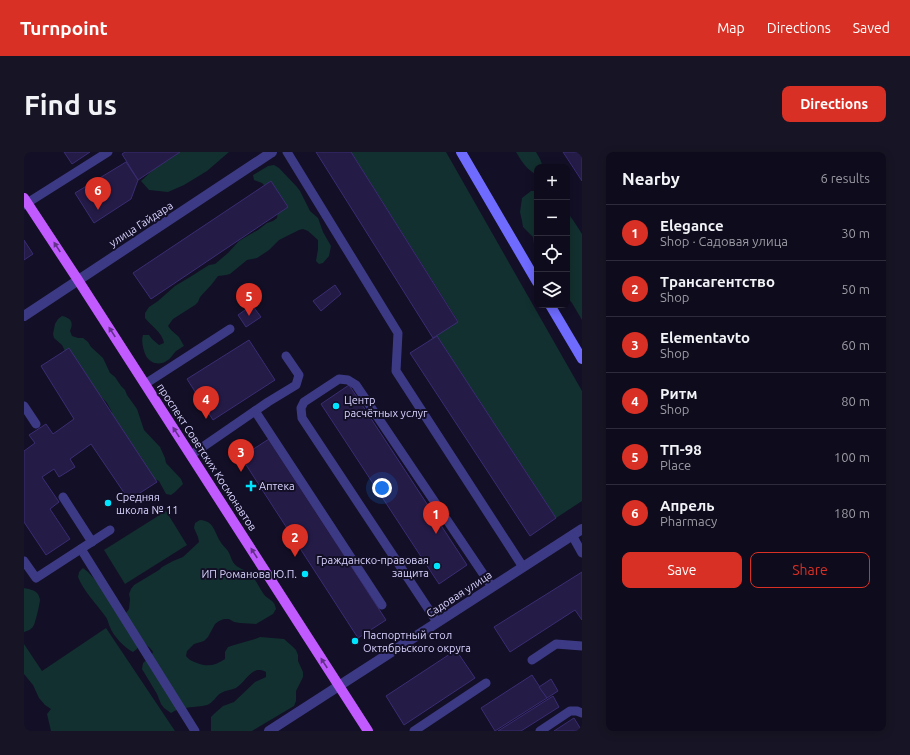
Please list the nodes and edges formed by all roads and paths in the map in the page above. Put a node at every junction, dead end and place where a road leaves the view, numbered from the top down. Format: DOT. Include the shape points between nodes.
graph roads {
  1 [pos="272,152"];
  2 [pos="287,152"];
  3 [pos="460,152"];
  4 [pos="104,153"];
  5 [pos="25,202"];
  6 [pos="534,277"];
  7 [pos="78,280"];
  8 [pos="552,308"];
  9 [pos="24,316"];
  10 [pos="230,329"];
  11 [pos="286,356"];
  12 [pos="582,359"];
  13 [pos="145,384"];
  14 [pos="24,406"];
  15 [pos="255,411"];
  16 [pos="36,424"];
  17 [pos="191,455"];
  18 [pos="63,497"];
  19 [pos="582,529"];
  20 [pos="110,530"];
  21 [pos="572,535"];
  22 [pos="92,542"];
  23 [pos="81,549"];
  24 [pos="582,553"];
  25 [pos="24,561"];
  26 [pos="523,567"];
  27 [pos="492,587"];
  28 [pos="382,606"];
  29 [pos="437,622"];
  30 [pos="582,646"];
  31 [pos="532,660"];
  32 [pos="486,682"];
  33 [pos="339,686"];
  34 [pos="582,713"];
  35 [pos="195,731"];
  36 [pos="270,731"];
  37 [pos="368,731"];
  38 [pos="414,731"];
  39 [pos="540,731"];
  1 -- 7 [label="street, улица Гайдара"];
  2 -- 26 [label="lane" via="398,333 396,371"];
  3 -- 6 [label="main road"];
  4 -- 5 [label="lane"];
  7 -- 5 [label="main road, проспект Советских Космонавтов, one-way"];
  7 -- 9 [label="street, улица Гайдара"];
  13 -- 7 [label="main road, проспект Советских Космонавтов, one-way"];
  8 -- 12 [label="main road"];
  10 -- 13 [label="lane"];
  11 -- 15 [label="lane" via="299,375 296,385"];
  17 -- 13 [label="main road, проспект Советских Космонавтов, one-way"];
  14 -- 16 [label="lane"];
  15 -- 17 [label="lane"];
  15 -- 28 [label="lane"];
  33 -- 17 [label="main road, проспект Советских Космонавтов, one-way"];
  18 -- 22 [label="lane"];
  19 -- 21 [label="street, Садовая улица"];
  20 -- 22 [label="lane"];
  21 -- 24 [label="lane"];
  21 -- 26 [label="street, Садовая улица"];
  22 -- 23 [label="lane"];
  23 -- 25 [label="lane" via="36,578"];
  23 -- 35 [label="lane"];
  26 -- 27 [label="street, Садовая улица"];
  27 -- 29 [label="street, Садовая улица"];
  27 -- 29 [label="lane" via="356,385 348,380 339,379 304,402 301,408 302,418"];
  29 -- 33 [label="street, Садовая улица"];
  30 -- 31 [label="lane" via="556,644"];
  32 -- 38 [label="lane"];
  33 -- 36 [label="street, Садовая улица"];
  33 -- 37 [label="main road, проспект Советских Космонавтов"];
  34 -- 39 [label="lane" via="570,711"];
}
